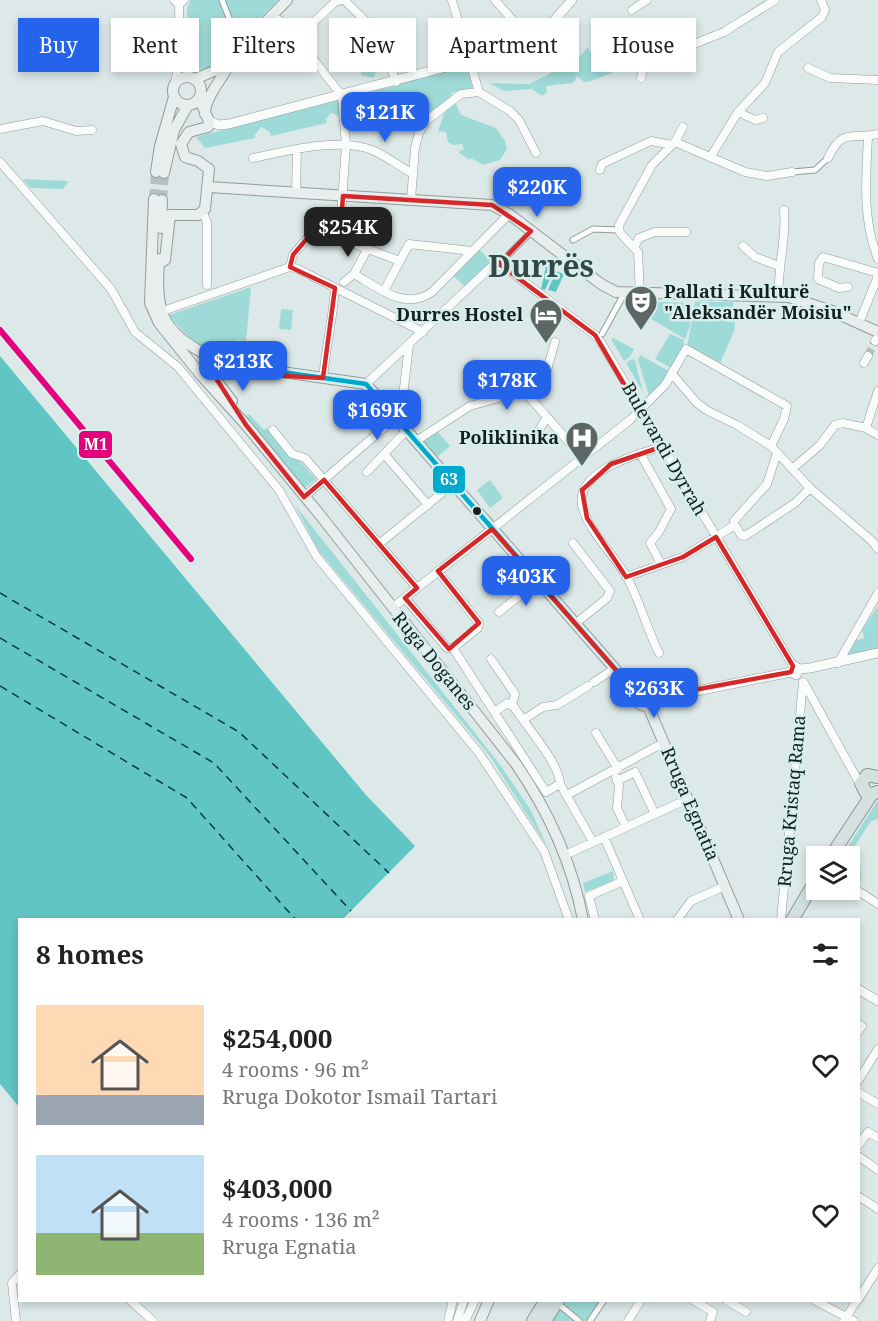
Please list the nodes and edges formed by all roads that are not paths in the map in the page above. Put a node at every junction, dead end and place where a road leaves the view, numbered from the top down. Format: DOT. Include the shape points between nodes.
graph roads {
  1 [pos="222,0"];
  2 [pos="287,0"];
  3 [pos="452,0"];
  4 [pos="495,0"];
  5 [pos="572,0"];
  6 [pos="647,0"];
  7 [pos="775,0"];
  8 [pos="821,0"];
  9 [pos="338,1"];
  10 [pos="179,2"];
  11 [pos="632,10"];
  12 [pos="271,16"];
  13 [pos="179,18"];
  14 [pos="229,18"];
  15 [pos="275,18"];
  16 [pos="458,18"];
  17 [pos="511,18"];
  18 [pos="556,18"];
  19 [pos="317,20"];
  20 [pos="317,64"];
  21 [pos="808,68"];
  22 [pos="178,72"];
  23 [pos="190,72"];
  24 [pos="215,72"];
  25 [pos="222,72"];
  26 [pos="227,72"];
  27 [pos="434,72"];
  28 [pos="474,72"];
  29 [pos="193,78"];
  30 [pos="641,78"];
  31 [pos="878,80"];
  32 [pos="396,82"];
  33 [pos="176,83"];
  34 [pos="479,92"];
  35 [pos="200,96"];
  36 [pos="342,96"];
  37 [pos="174,97"];
  38 [pos="188,105"];
  39 [pos="738,112"];
  40 [pos="762,118"];
  41 [pos="206,122"];
  42 [pos="683,127"];
  43 [pos="0,129"];
  44 [pos="92,130"];
  45 [pos="878,134"];
  46 [pos="868,136"];
  47 [pos="674,144"];
  48 [pos="346,145"];
  49 [pos="297,149"];
  50 [pos="536,153"];
  51 [pos="711,156"];
  52 [pos="253,158"];
  53 [pos="828,158"];
  54 [pos="0,162"];
  55 [pos="600,170"];
  56 [pos="792,172"];
  57 [pos="412,174"];
  58 [pos="208,187"];
  59 [pos="296,193"];
  60 [pos="343,196"];
  61 [pos="411,200"];
  62 [pos="784,210"];
  63 [pos="203,213"];
  64 [pos="509,214"];
  65 [pos="341,222"];
  66 [pos="618,230"];
  67 [pos="531,231"];
  68 [pos="686,232"];
  69 [pos="573,240"];
  70 [pos="635,246"];
  71 [pos="743,246"];
  72 [pos="368,248"];
  73 [pos="472,252"];
  74 [pos="878,259"];
  75 [pos="400,261"];
  76 [pos="158,264"];
  77 [pos="498,265"];
  78 [pos="779,266"];
  79 [pos="290,267"];
  80 [pos="354,274"];
  81 [pos="878,275"];
  82 [pos="344,282"];
  83 [pos="207,285"];
  84 [pos="848,287"];
  85 [pos="335,288"];
  86 [pos="384,291"];
  87 [pos="624,294"];
  88 [pos="640,295"];
  89 [pos="779,296"];
  90 [pos="160,312"];
  91 [pos="859,322"];
  92 [pos="423,332"];
  93 [pos="603,334"];
  94 [pos="877,337"];
  95 [pos="555,342"];
  96 [pos="409,345"];
  97 [pos="209,357"];
  98 [pos="475,363"];
  99 [pos="197,371"];
  100 [pos="212,371"];
  101 [pos="273,372"];
  102 [pos="673,375"];
  103 [pos="323,378"];
  104 [pos="366,384"];
  105 [pos="878,391"];
  106 [pos="525,392"];
  107 [pos="486,400"];
  108 [pos="640,409"];
  109 [pos="395,417"];
  110 [pos="547,417"];
  111 [pos="246,425"];
  112 [pos="866,428"];
  113 [pos="273,430"];
  114 [pos="406,431"];
  115 [pos="878,435"];
  116 [pos="533,440"];
  117 [pos="416,441"];
  118 [pos="771,446"];
  119 [pos="661,447"];
  120 [pos="640,453"];
  121 [pos="777,453"];
  122 [pos="385,455"];
  123 [pos="582,457"];
  124 [pos="792,469"];
  125 [pos="367,472"];
  126 [pos="324,480"];
  127 [pos="453,484"];
  128 [pos="810,488"];
  129 [pos="304,497"];
  130 [pos="428,505"];
  131 [pos="735,525"];
  132 [pos="492,528"];
  133 [pos="878,533"];
  134 [pos="716,537"];
  135 [pos="872,541"];
  136 [pos="573,543"];
  137 [pos="379,544"];
  138 [pos="878,549"];
  139 [pos="661,564"];
  140 [pos="438,571"];
  141 [pos="626,577"];
  142 [pos="538,581"];
  143 [pos="417,588"];
  144 [pos="878,593"];
  145 [pos="405,598"];
  146 [pos="392,608"];
  147 [pos="499,612"];
  148 [pos="575,624"];
  149 [pos="453,648"];
  150 [pos="659,653"];
  151 [pos="878,653"];
  152 [pos="491,659"];
  153 [pos="838,663"];
  154 [pos="614,669"];
  155 [pos="797,673"];
  156 [pos="637,694"];
  157 [pos="656,694"];
  158 [pos="512,705"];
  159 [pos="648,706"];
  160 [pos="495,712"];
  161 [pos="523,720"];
  162 [pos="596,733"];
  163 [pos="663,743"];
  164 [pos="851,766"];
  165 [pos="615,771"];
  166 [pos="617,781"];
  167 [pos="560,784"];
  168 [pos="872,785"];
  169 [pos="567,795"];
  170 [pos="688,799"];
  171 [pos="655,814"];
  172 [pos="626,827"];
  173 [pos="604,837"];
  174 [pos="593,842"];
  175 [pos="837,846"];
  176 [pos="565,855"];
  177 [pos="623,881"];
  178 [pos="725,886"];
  179 [pos="860,892"];
  180 [pos="806,895"];
  181 [pos="806,896"];
  182 [pos="733,903"];
  183 [pos="878,904"];
  184 [pos="568,918"];
  185 [pos="582,918"];
  186 [pos="594,918"];
  187 [pos="639,918"];
  188 [pos="678,918"];
  189 [pos="738,918"];
  190 [pos="743,918"];
  191 [pos="783,918"];
  192 [pos="785,918"];
  193 [pos="793,918"];
  194 [pos="860,990"];
  195 [pos="878,1001"];
  196 [pos="878,1049"];
  197 [pos="862,1066"];
  198 [pos="860,1093"];
  199 [pos="878,1104"];
  200 [pos="878,1138"];
  201 [pos="860,1143"];
  202 [pos="860,1157"];
  203 [pos="878,1170"];
  204 [pos="860,1197"];
  205 [pos="877,1206"];
  206 [pos="878,1268"];
  207 [pos="18,1276"];
  208 [pos="860,1297"];
  209 [pos="132,1302"];
  210 [pos="453,1302"];
  211 [pos="463,1302"];
  212 [pos="474,1302"];
  213 [pos="488,1302"];
  214 [pos="545,1302"];
  215 [pos="603,1302"];
  216 [pos="639,1302"];
  217 [pos="696,1302"];
  218 [pos="729,1302"];
  219 [pos="817,1302"];
  220 [pos="857,1302"];
  221 [pos="560,1304"];
  222 [pos="746,1312"];
  223 [pos="848,1320"];
  224 [pos="16,1321"];
  225 [pos="153,1321"];
  226 [pos="448,1321"];
  227 [pos="457,1321"];
  228 [pos="465,1321"];
  229 [pos="480,1321"];
  230 [pos="533,1321"];
  231 [pos="545,1321"];
  232 [pos="579,1321"];
  233 [pos="591,1321"];
  234 [pos="628,1321"];
  235 [pos="710,1321"];
  1 -- 14 [label="street"];
  2 -- 12 [label="main road"];
  3 -- 16 [label="street"];
  4 -- 17 [label="street"];
  5 -- 18 [label="street"];
  6 -- 11 [label="street"];
  7 -- 30 [label="street" via="724,32 652,61"];
  8 -- 39 [label="street" via="825,10 822,17 781,48 761,89"];
  9 -- 19 [label="street"];
  9 -- 32 [label="street" via="379,34"];
  10 -- 13 [label="street"];
  12 -- 15 [label="street"];
  20 -- 36 [label="street"];
  21 -- 31 [label="street" via="833,79"];
  22 -- 33 [label="street"];
  23 -- 29 [label="street"];
  24 -- 29 [label="main road"];
  25 -- 35 [label="main road"];
  26 -- 41 [label="main road" via="206,102"];
  27 -- 32 [label="street"];
  28 -- 34 [label="street"];
  29 -- 33 [label="main road" via="184,77"];
  29 -- 35 [label="main road" via="201,86"];
  32 -- 36 [label="street"];
  33 -- 37 [label="main road"];
  34 -- 50 [label="street" via="519,120"];
  34 -- 57 [label="street" via="461,94 426,121 416,140"];
  35 -- 38 [label="main road"];
  35 -- 41 [label="main road"];
  36 -- 41 [label="street" via="217,129"];
  36 -- 48 [label="street"];
  37 -- 38 [label="main road" via="180,104"];
  37 -- 38 [label="main road" via="160,146 160,172 174,130"];
  39 -- 40 [label="street" via="755,120"];
  39 -- 51 [label="street"];
  41 -- 58 [label="main road" via="189,132 181,144 185,157 207,166"];
  42 -- 47 [label="street"];
  43 -- 44 [label="street" via="43,121 76,131"];
  45 -- 46 [label="street"];
  46 -- 53 [label="street" via="845,137"];
  46 -- 74 [label="street" via="865,212"];
  47 -- 51 [label="street"];
  47 -- 55 [label="street" via="651,141 614,156"];
  47 -- 66 [label="street" via="652,165 627,206"];
  48 -- 49 [label="street"];
  48 -- 57 [label="street" via="371,149"];
  48 -- 60 [label="street"];
  49 -- 52 [label="street"];
  49 -- 59 [label="street"];
  51 -- 56 [label="street" via="735,169 766,177"];
  53 -- 56 [label="street" via="815,170"];
  54 -- 184 [label="street" via="111,289 135,332 178,367 279,490 317,557 479,753 544,851"];
  57 -- 61 [label="street"];
  58 -- 59 [label="main road"];
  58 -- 63 [label="main road"];
  59 -- 60 [label="main road"];
  60 -- 61 [label="main road"];
  60 -- 65 [label="street"];
  61 -- 64 [label="main road" via="492,205"];
  62 -- 78 [label="street"];
  63 -- 76 [label="main road" via="170,215 165,260"];
  63 -- 83 [label="street" via="207,222"];
  64 -- 67 [label="main road"];
  64 -- 73 [label="street"];
  65 -- 72 [label="street" via="349,239"];
  65 -- 79 [label="street" via="311,222 309,239 293,255"];
  66 -- 69 [label="street" via="593,229"];
  66 -- 70 [label="street"];
  67 -- 77 [label="street"];
  67 -- 87 [label="main road" via="592,277"];
  68 -- 70 [label="street" via="655,232 639,238"];
  70 -- 88 [label="street"];
  71 -- 78 [label="street" via="755,257"];
  72 -- 75 [label="street"];
  72 -- 80 [label="street"];
  73 -- 75 [label="street" via="413,243"];
  73 -- 86 [label="street" via="422,297 405,300"];
  75 -- 86 [label="street"];
  76 -- 90 [label="main road"];
  76 -- 99 [label="main road" via="158,199 149,289 151,308"];
  77 -- 92 [label="street" via="490,268"];
  77 -- 108 [label="street, Bulevardi Dyrrah" via="595,335"];
  78 -- 89 [label="street"];
  79 -- 85 [label="street"];
  79 -- 90 [label="street"];
  80 -- 82 [label="street"];
  80 -- 86 [label="street"];
  81 -- 84 [label="street" via="823,257 818,279 839,288"];
  81 -- 91 [label="street"];
  85 -- 92 [label="street"];
  85 -- 103 [label="street"];
  87 -- 88 [label="main road"];
  87 -- 93 [label="street"];
  88 -- 89 [label="main road"];
  89 -- 91 [label="main road" via="802,300"];
  90 -- 97 [label="main road" via="184,341"];
  91 -- 94 [label="main road"];
  92 -- 96 [label="street"];
  95 -- 106 [label="street" via="547,370"];
  96 -- 104 [label="street"];
  96 -- 109 [label="street" via="402,407"];
  97 -- 99 [label="main road" via="198,358"];
  97 -- 100 [label="main road" via="214,363"];
  97 -- 101 [label="main road"];
  98 -- 107 [label="street"];
  99 -- 100 [label="main road" via="207,375"];
  99 -- 111 [label="main road"];
  100 -- 101 [label="main road"];
  100 -- 111 [label="main road"];
  101 -- 103 [label="main road"];
  102 -- 108 [label="street"];
  102 -- 118 [label="street" via="708,411"];
  102 -- 118 [label="street" via="686,349 787,406"];
  103 -- 104 [label="main road"];
  104 -- 109 [label="main road"];
  105 -- 112 [label="street"];
  106 -- 107 [label="street"];
  106 -- 110 [label="street"];
  107 -- 117 [label="street"];
  108 -- 119 [label="street, Bulevardi Dyrrah"];
  108 -- 123 [label="street"];
  109 -- 114 [label="main road"];
  109 -- 126 [label="street"];
  110 -- 116 [label="street"];
  110 -- 123 [label="street"];
  111 -- 129 [label="main road, Ruga Doganes"];
  112 -- 115 [label="street"];
  112 -- 124 [label="street" via="835,425 814,451"];
  113 -- 126 [label="street" via="292,454 303,456"];
  114 -- 117 [label="main road"];
  114 -- 122 [label="street" via="387,448"];
  117 -- 127 [label="main road"];
  118 -- 121 [label="street"];
  119 -- 120 [label="street"];
  119 -- 134 [label="street, Bulevardi Dyrrah"];
  120 -- 139 [label="street" via="671,509 650,543"];
  120 -- 141 [label="street" via="611,464 582,492 583,512"];
  121 -- 124 [label="street"];
  121 -- 131 [label="street" via="766,484"];
  122 -- 125 [label="street"];
  122 -- 130 [label="street"];
  123 -- 132 [label="street"];
  124 -- 128 [label="street"];
  126 -- 129 [label="street"];
  126 -- 137 [label="street"];
  127 -- 130 [label="street"];
  127 -- 132 [label="main road"];
  128 -- 131 [label="street" via="791,506 745,536"];
  128 -- 135 [label="street"];
  129 -- 146 [label="main road, Ruga Doganes"];
  130 -- 137 [label="street"];
  131 -- 134 [label="street"];
  132 -- 140 [label="street"];
  132 -- 142 [label="main road"];
  133 -- 135 [label="street"];
  134 -- 139 [label="street"];
  134 -- 155 [label="street, Bulevardi Dyrrah"];
  135 -- 138 [label="street"];
  136 -- 148 [label="street" via="610,591"];
  137 -- 143 [label="street"];
  139 -- 141 [label="street"];
  140 -- 143 [label="street"];
  140 -- 149 [label="street" via="479,623"];
  141 -- 150 [label="street"];
  142 -- 147 [label="street"];
  142 -- 148 [label="main road"];
  143 -- 145 [label="street"];
  144 -- 153 [label="street"];
  145 -- 146 [label="street"];
  145 -- 149 [label="street, Ruga Doganes" via="447,648"];
  146 -- 176 [label="main road, Ruga Doganes" via="516,764 543,806"];
  148 -- 154 [label="main road"];
  149 -- 160 [label="street, Ruga Doganes"];
  151 -- 153 [label="street"];
  152 -- 158 [label="street" via="515,694"];
  153 -- 155 [label="street"];
  154 -- 156 [label="main road"];
  154 -- 161 [label="street" via="557,705 543,707"];
  155 -- 157 [label="street" via="677,695"];
  155 -- 164 [label="street, Bulevardi Dyrrah"];
  155 -- 191 [label="street, Rruga Kristaq Rama"];
  156 -- 157 [label="main road" via="646,686"];
  156 -- 159 [label="main road" via="639,703"];
  157 -- 159 [label="main road"];
  158 -- 160 [label="street" via="507,703"];
  158 -- 161 [label="street"];
  159 -- 163 [label="main road, Rruga Egnatia"];
  160 -- 167 [label="street, Ruga Doganes" via="546,792"];
  161 -- 167 [label="street" via="553,764"];
  162 -- 165 [label="street"];
  163 -- 165 [label="street"];
  163 -- 170 [label="main road, Rruga Egnatia"];
  164 -- 168 [label="street, Bulevardi Dyrrah"];
  164 -- 168 [label="street"];
  165 -- 166 [label="street"];
  165 -- 169 [label="street"];
  166 -- 171 [label="street" via="635,772"];
  166 -- 172 [label="street" via="617,808"];
  167 -- 169 [label="street"];
  168 -- 175 [label="main road"];
  169 -- 174 [label="street"];
  170 -- 171 [label="street"];
  170 -- 178 [label="main road, Rruga Egnatia"];
  171 -- 172 [label="street"];
  172 -- 173 [label="street"];
  173 -- 174 [label="street"];
  173 -- 177 [label="street"];
  174 -- 176 [label="street"];
  176 -- 185 [label="main road, Ruga Doganes"];
  177 -- 186 [label="street" via="590,895"];
  177 -- 187 [label="street"];
  178 -- 182 [label="main road, Rruga Egnatia"];
  178 -- 188 [label="street" via="691,901"];
  179 -- 183 [label="street"];
  180 -- 192 [label="main road"];
  181 -- 193 [label="main road"];
  182 -- 189 [label="main road, Rruga Egnatia"];
  182 -- 190 [label="main road, Rruga Egnatia"];
  194 -- 195 [label="street"];
  196 -- 197 [label="street"];
  198 -- 199 [label="street"];
  200 -- 201 [label="street" via="868,1132"];
  202 -- 203 [label="street"];
  204 -- 205 [label="street"];
  206 -- 208 [label="street"];
  207 -- 224 [label="street" via="12,1283"];
  209 -- 225 [label="street"];
  210 -- 226 [label="street"];
  211 -- 227 [label="street"];
  212 -- 228 [label="street"];
  213 -- 229 [label="main road"];
  214 -- 230 [label="main road"];
  215 -- 233 [label="street"];
  216 -- 234 [label="street"];
  217 -- 235 [label="street" via="713,1312"];
  218 -- 222 [label="street"];
  219 -- 223 [label="street"];
  220 -- 223 [label="street"];
  221 -- 231 [label="main road"];
  221 -- 232 [label="street"];
}
